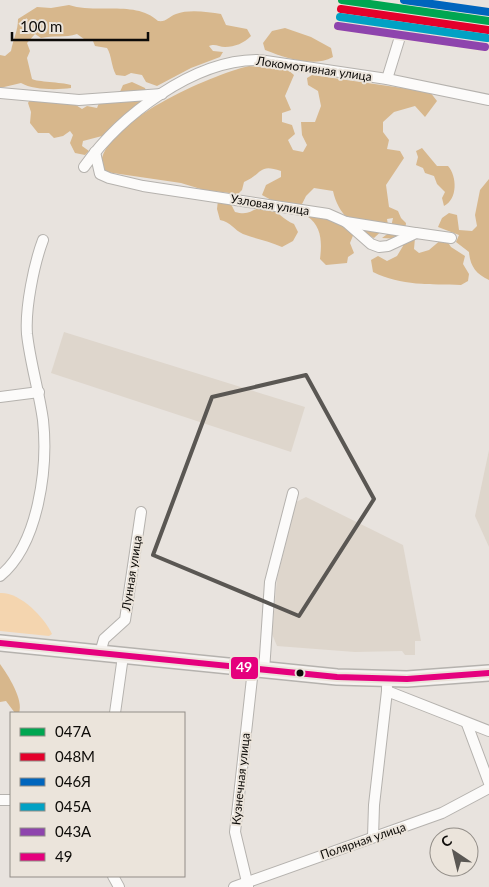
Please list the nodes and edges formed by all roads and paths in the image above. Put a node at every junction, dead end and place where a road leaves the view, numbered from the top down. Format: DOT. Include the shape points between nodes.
graph roads {
  1 [pos="414,0"];
  2 [pos="387,79"];
  3 [pos="0,93"];
  4 [pos="162,94"];
  5 [pos="489,100"];
  6 [pos="95,152"];
  7 [pos="84,167"];
  8 [pos="346,222"];
  9 [pos="416,233"];
  10 [pos="451,238"];
  11 [pos="43,240"];
  12 [pos="39,392"];
  13 [pos="0,397"];
  14 [pos="293,493"];
  15 [pos="141,512"];
  16 [pos="0,576"];
  17 [pos="2,643"];
  18 [pos="100,653"];
  19 [pos="123,656"];
  20 [pos="258,670"];
  21 [pos="489,673"];
  22 [pos="387,685"];
  23 [pos="116,712"];
  24 [pos="467,724"];
  25 [pos="489,732"];
  26 [pos="489,783"];
  27 [pos="489,788"];
  28 [pos="373,837"];
  29 [pos="248,884"];
  30 [pos="234,887"];
  1 -- 2 [label="street"];
  2 -- 4 [label="street, Локомотивная улица" via="243,60 227,62 195,75"];
  2 -- 5 [label="street, Локомотивная улица"];
  3 -- 4 [label="street" via="79,100"];
  4 -- 6 [label="street, Локомотивная улица" via="121,125"];
  6 -- 7 [label="street, Локомотивная улица"];
  6 -- 8 [label="street, Узловая улица" via="100,174 109,178 328,214"];
  8 -- 9 [label="street"];
  8 -- 9 [label="street, Узловая улица" via="379,247"];
  9 -- 10 [label="street"];
  11 -- 12 [label="street" via="35,262 27,326"];
  12 -- 13 [label="street"];
  12 -- 16 [label="street" via="43,423 37,510 22,550"];
  14 -- 20 [label="street, Кузнечная улица" via="270,582"];
  15 -- 18 [label="street, Лунная улица" via="125,620 104,639"];
  17 -- 18 [label="main road"];
  18 -- 19 [label="main road"];
  19 -- 20 [label="main road"];
  19 -- 23 [label="street"];
  20 -- 22 [label="main road"];
  20 -- 29 [label="street, Кузнечная улица" via="235,832"];
  21 -- 22 [label="main road"];
  22 -- 24 [label="street"];
  22 -- 28 [label="street"];
  24 -- 25 [label="street"];
  24 -- 26 [label="street"];
  27 -- 28 [label="street, Полярная улица" via="442,813"];
  28 -- 29 [label="street, Полярная улица"];
  29 -- 30 [label="street, Полярная улица"];
}
